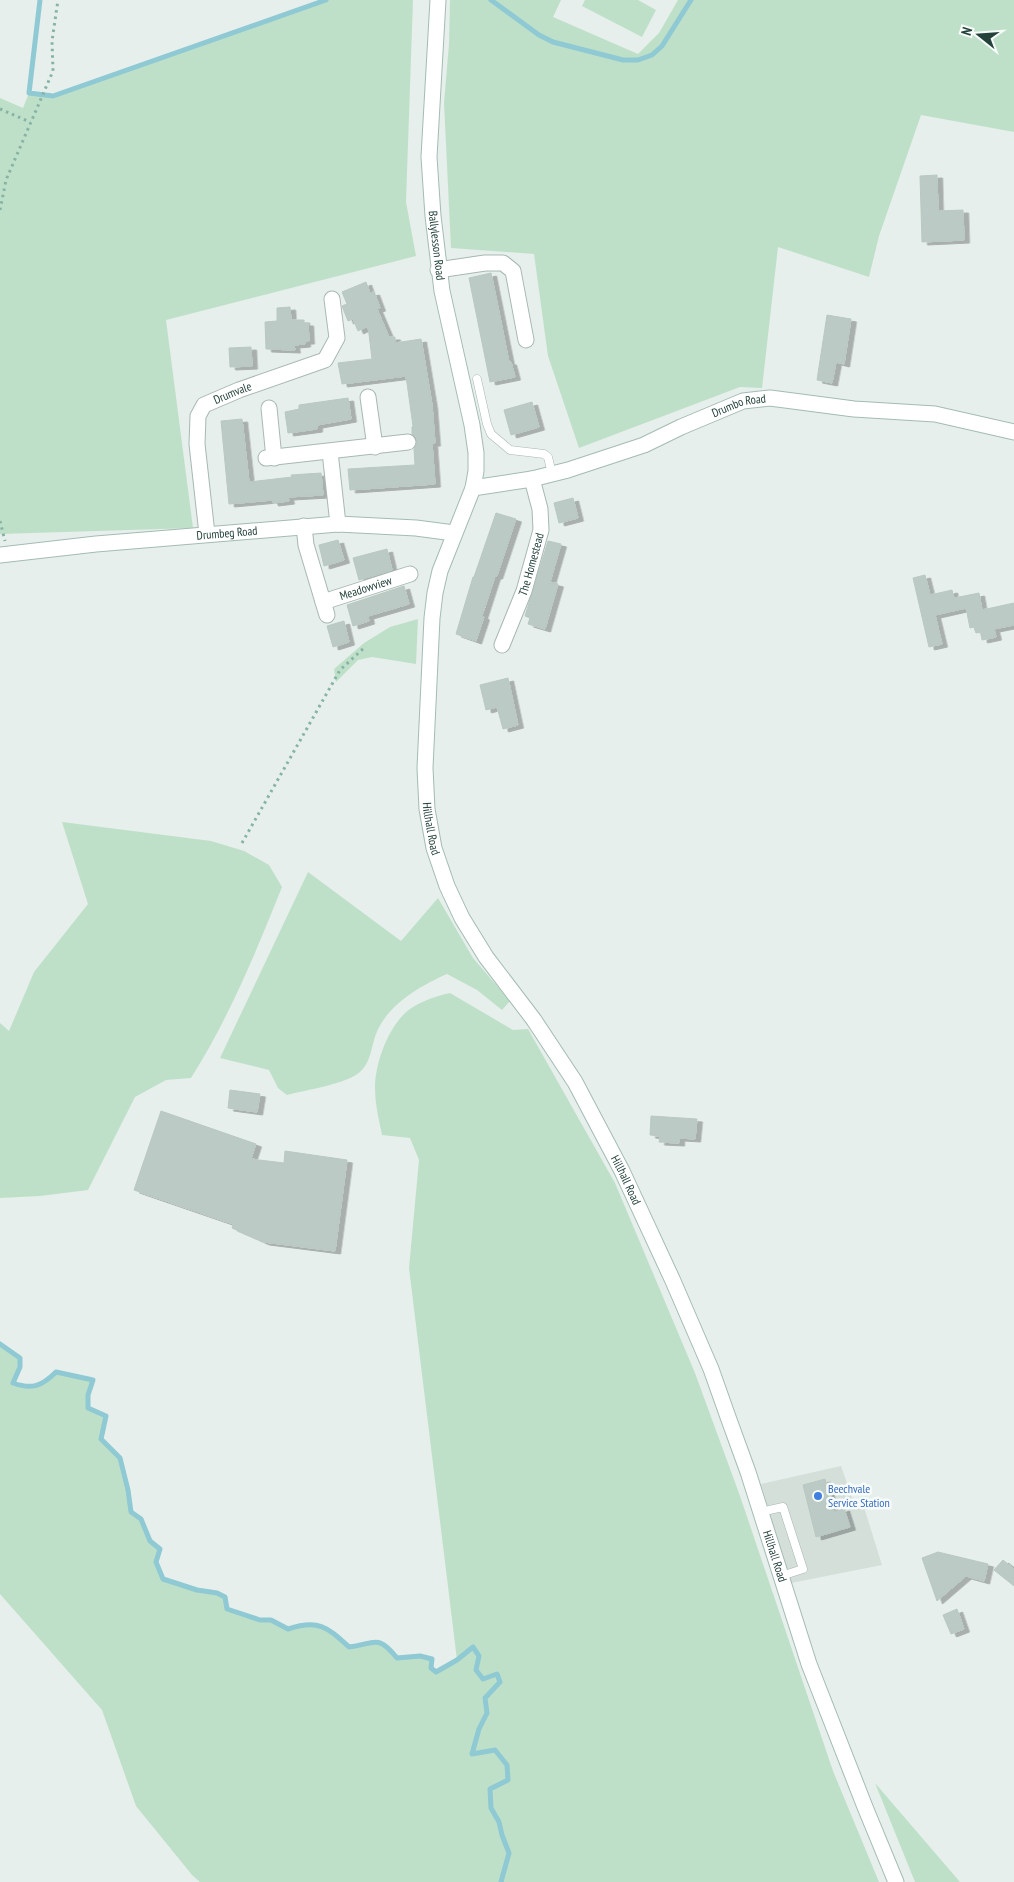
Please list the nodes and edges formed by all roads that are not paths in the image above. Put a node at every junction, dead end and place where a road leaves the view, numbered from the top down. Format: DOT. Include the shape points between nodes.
graph roads {
  1 [pos="438,0"];
  2 [pos="438,270"];
  3 [pos="332,299"];
  4 [pos="526,340"];
  5 [pos="477,379"];
  6 [pos="368,397"];
  7 [pos="269,408"];
  8 [pos="1014,432"];
  9 [pos="408,442"];
  10 [pos="375,447"];
  11 [pos="330,452"];
  12 [pos="552,474"];
  13 [pos="532,479"];
  14 [pos="473,488"];
  15 [pos="338,524"];
  16 [pos="304,526"];
  17 [pos="454,533"];
  18 [pos="207,534"];
  19 [pos="4,554"];
  20 [pos="410,574"];
  21 [pos="502,645"];
  22 [pos="760,1512"];
  23 [pos="781,1576"];
  24 [pos="896,1882"];
  1 -- 2 [label="street, Ballylesson Road" via="429,157"];
  2 -- 4 [label="street" via="503,263 513,271"];
  2 -- 14 [label="street, Ballylesson Road" via="476,453"];
  3 -- 18 [label="street, Drumvale" via="337,338 326,360 239,390 204,406 198,416 197,444"];
  5 -- 12 [label="lane" via="491,434 510,450 544,454 548,457"];
  6 -- 10 [label="street"];
  7 -- 11 [label="street" via="270,458"];
  8 -- 12 [label="street, Drumbo Road" via="935,414 854,409 770,398 743,401 644,445"];
  9 -- 10 [label="street"];
  10 -- 11 [label="street"];
  11 -- 15 [label="street"];
  12 -- 13 [label="street, Drumbo Road"];
  13 -- 14 [label="street, Drumbo Road"];
  13 -- 21 [label="street, The Homestead" via="542,530 524,591"];
  14 -- 17 [label="street, Hillhall Road"];
  15 -- 16 [label="street, Drumbeg Road"];
  15 -- 17 [label="street, Drumbeg Road"];
  16 -- 18 [label="street, Drumbeg Road"];
  16 -- 20 [label="street, Meadowview" via="306,545 325,608"];
  17 -- 22 [label="street, Hillhall Road" via="440,572 432,618 425,768 427,809 434,848 462,918 575,1082 622,1171 711,1369"];
  18 -- 19 [label="street, Drumbeg Road"];
  22 -- 23 [label="street, Hillhall Road"];
  22 -- 23 [label="lane" via="783,1507 803,1569"];
  23 -- 24 [label="street, Hillhall Road" via="809,1664"];
}
